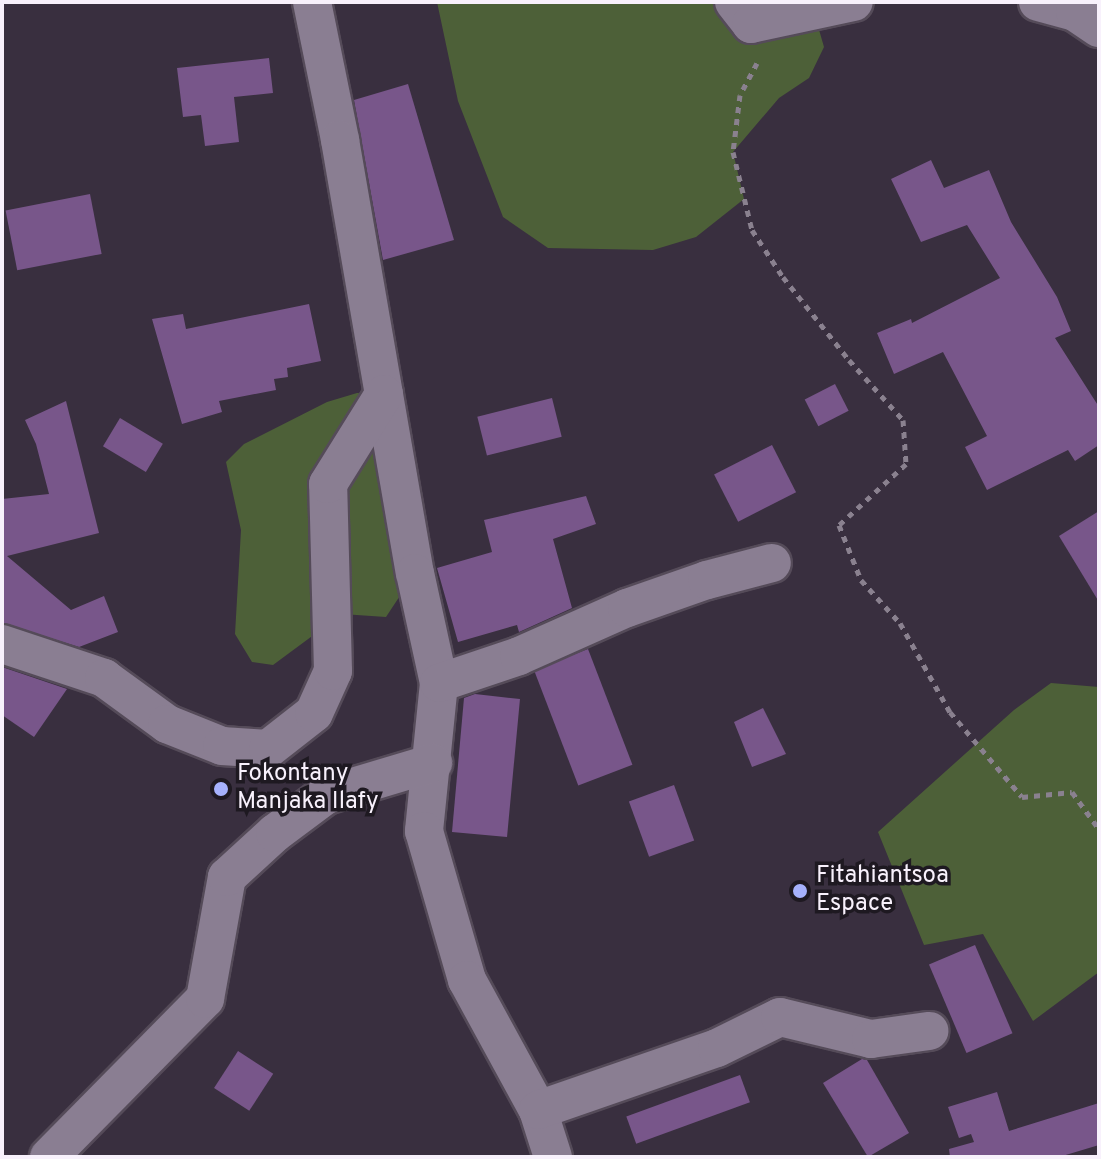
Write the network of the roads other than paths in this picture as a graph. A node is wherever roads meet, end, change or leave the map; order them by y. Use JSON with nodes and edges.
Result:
{"nodes":[{"id":1,"x":312,"y":2,"type":"edge"},
{"id":2,"x":734,"y":2,"type":"edge"},
{"id":3,"x":854,"y":2,"type":"edge"},
{"id":4,"x":1038,"y":2,"type":"edge"},
{"id":5,"x":1099,"y":28,"type":"edge"},
{"id":6,"x":384,"y":394,"type":"junction"},
{"id":7,"x":772,"y":563,"type":"dead end"},
{"id":8,"x":2,"y":644,"type":"edge"},
{"id":9,"x":439,"y":683,"type":"junction"},
{"id":10,"x":433,"y":763,"type":"junction"},
{"id":11,"x":929,"y":1031,"type":"dead end"},
{"id":12,"x":538,"y":1110,"type":"junction"},
{"id":13,"x":49,"y":1157,"type":"edge"},
{"id":14,"x":553,"y":1157,"type":"edge"}],
"edges":[{"from":1,"to":6,"type":"street"},
{"from":2,"to":3,"type":"street"},
{"from":4,"to":5,"type":"street"},
{"from":6,"to":8,"type":"street"},
{"from":6,"to":9,"type":"street"},
{"from":7,"to":9,"type":"street"},
{"from":9,"to":10,"type":"street"},
{"from":10,"to":12,"type":"street"},
{"from":10,"to":13,"type":"street"},
{"from":11,"to":12,"type":"street"},
{"from":12,"to":14,"type":"street"}]}
